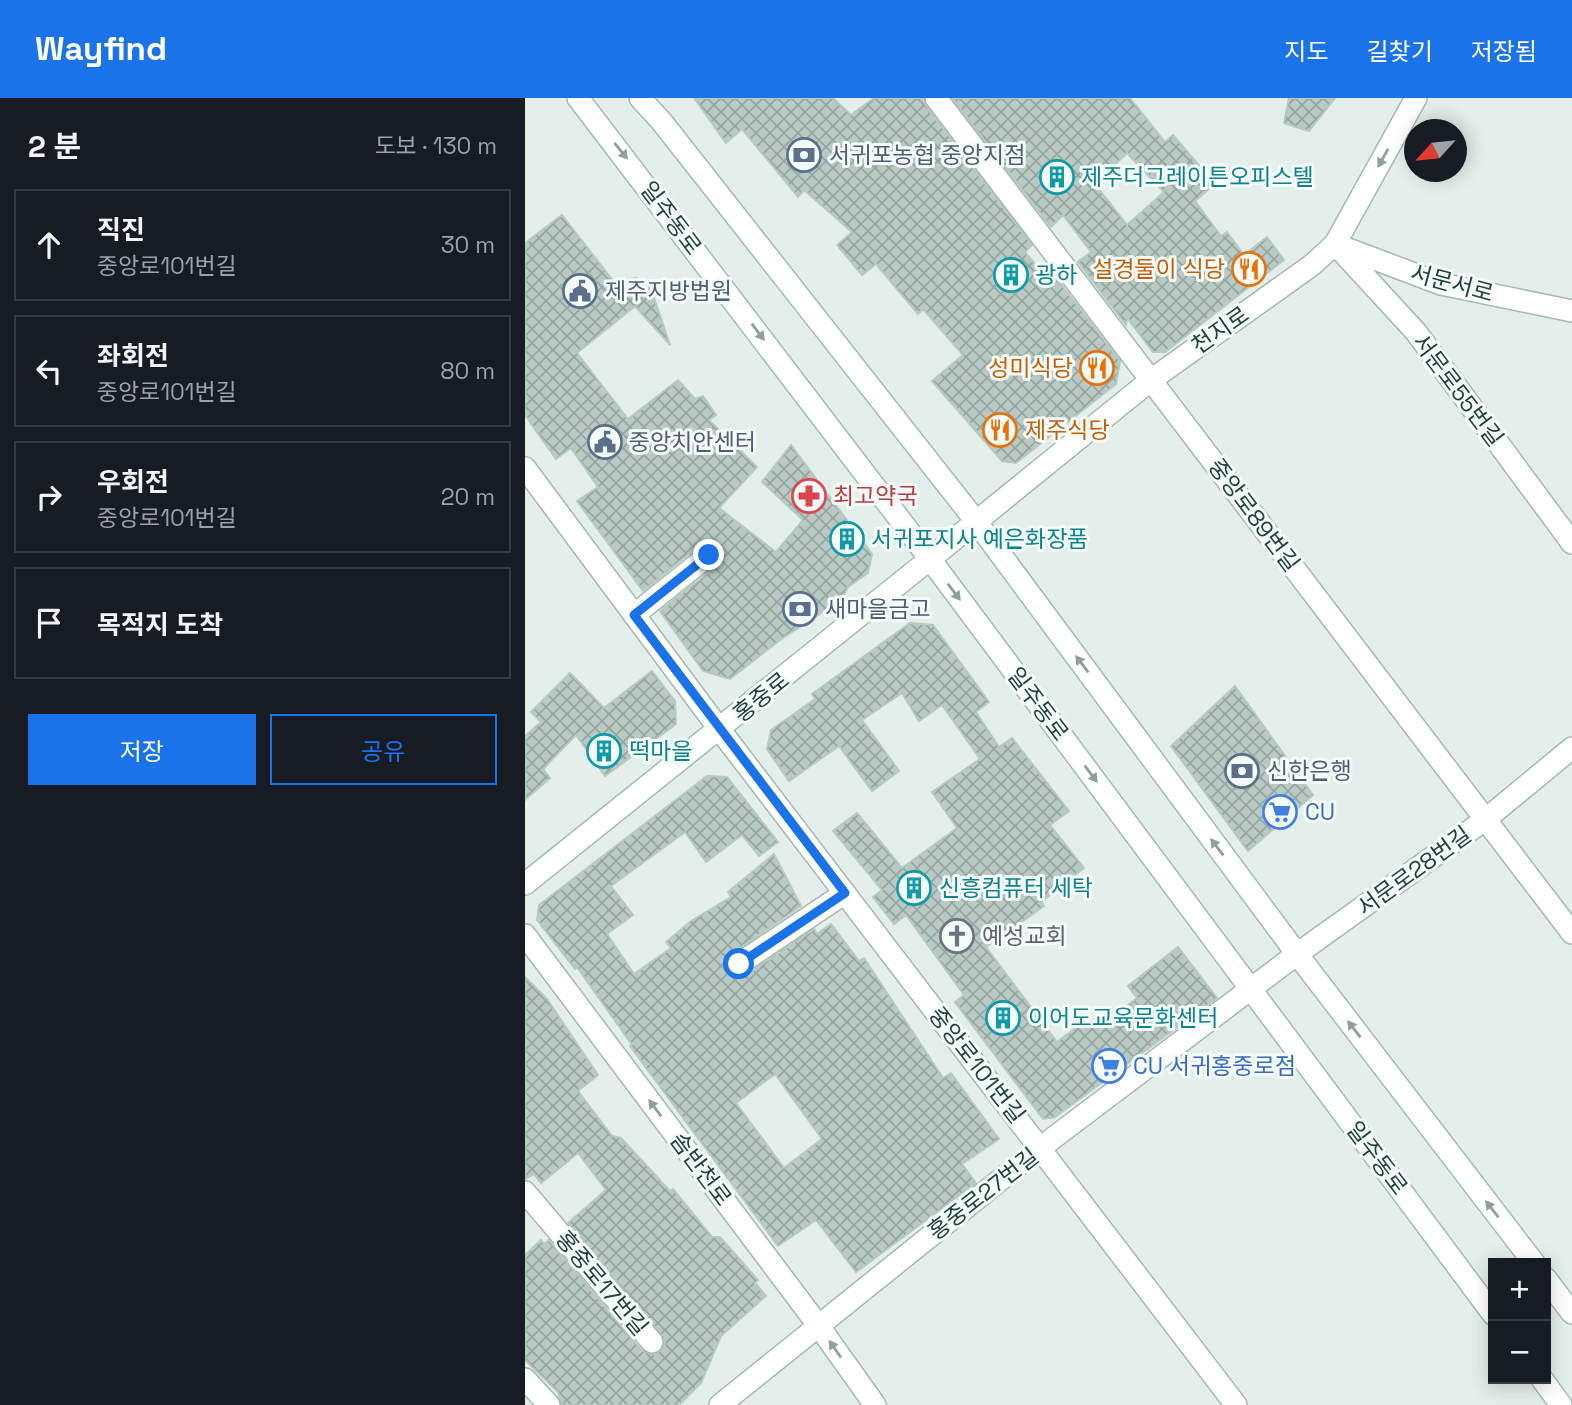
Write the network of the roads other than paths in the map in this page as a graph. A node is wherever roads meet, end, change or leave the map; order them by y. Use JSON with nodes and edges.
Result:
{"nodes":[{"id":1,"x":578,"y":98,"type":"edge"},
{"id":2,"x":640,"y":98,"type":"edge"},
{"id":3,"x":936,"y":98,"type":"edge"},
{"id":4,"x":1416,"y":98,"type":"edge"},
{"id":5,"x":1335,"y":244,"type":"junction"},
{"id":6,"x":1572,"y":311,"type":"edge"},
{"id":7,"x":1151,"y":380,"type":"junction"},
{"id":8,"x":525,"y":468,"type":"edge"},
{"id":9,"x":975,"y":520,"type":"junction"},
{"id":10,"x":1572,"y":543,"type":"edge"},
{"id":11,"x":709,"y":555,"type":"dead end"},
{"id":12,"x":930,"y":559,"type":"junction"},
{"id":13,"x":634,"y":615,"type":"junction"},
{"id":14,"x":720,"y":730,"type":"junction"},
{"id":15,"x":1572,"y":748,"type":"edge"},
{"id":16,"x":1486,"y":819,"type":"junction"},
{"id":17,"x":525,"y":884,"type":"edge"},
{"id":18,"x":845,"y":893,"type":"junction"},
{"id":19,"x":1572,"y":933,"type":"edge"},
{"id":20,"x":525,"y":935,"type":"edge"},
{"id":21,"x":1297,"y":954,"type":"junction"},
{"id":22,"x":739,"y":964,"type":"dead end"},
{"id":23,"x":1251,"y":989,"type":"junction"},
{"id":24,"x":1040,"y":1148,"type":"junction"},
{"id":25,"x":525,"y":1192,"type":"edge"},
{"id":26,"x":1530,"y":1258,"type":"edge"},
{"id":27,"x":1551,"y":1286,"type":"edge"},
{"id":28,"x":1488,"y":1307,"type":"edge"},
{"id":29,"x":1572,"y":1313,"type":"edge"},
{"id":30,"x":818,"y":1325,"type":"junction"},
{"id":31,"x":652,"y":1342,"type":"dead end"},
{"id":32,"x":525,"y":1379,"type":"edge"},
{"id":33,"x":1546,"y":1384,"type":"edge"},
{"id":34,"x":549,"y":1405,"type":"edge"},
{"id":35,"x":720,"y":1405,"type":"edge"},
{"id":36,"x":875,"y":1405,"type":"edge"},
{"id":37,"x":1236,"y":1405,"type":"edge"},
{"id":38,"x":1561,"y":1405,"type":"edge"}],
"edges":[{"from":1,"to":12,"type":"street","name":"일주동로","one_way":true},
{"from":2,"to":9,"type":"street"},
{"from":3,"to":7,"type":"street","name":"중앙로89번길"},
{"from":4,"to":5,"type":"street","name":"천지로","one_way":true},
{"from":5,"to":6,"type":"street","name":"서문서로"},
{"from":5,"to":7,"type":"street","name":"천지로"},
{"from":5,"to":10,"type":"street","name":"서문로55번길"},
{"from":7,"to":9,"type":"street","name":"천지로"},
{"from":7,"to":16,"type":"street","name":"중앙로89번길"},
{"from":8,"to":13,"type":"street","name":"중앙로101번길"},
{"from":9,"to":12,"type":"street","name":"홍중로"},
{"from":21,"to":9,"type":"street","one_way":true},
{"from":11,"to":13,"type":"street"},
{"from":12,"to":14,"type":"street","name":"홍중로"},
{"from":12,"to":23,"type":"street","name":"일주동로","one_way":true},
{"from":13,"to":14,"type":"street","name":"중앙로101번길"},
{"from":14,"to":17,"type":"street","name":"홍중로"},
{"from":14,"to":18,"type":"street","name":"중앙로101번길"},
{"from":15,"to":16,"type":"street","name":"서문로28번길"},
{"from":16,"to":19,"type":"street","name":"중앙로89번길"},
{"from":16,"to":21,"type":"street","name":"서문로28번길"},
{"from":18,"to":22,"type":"street"},
{"from":18,"to":24,"type":"street","name":"중앙로101번길"},
{"from":30,"to":20,"type":"street","name":"솜반천로","one_way":true},
{"from":21,"to":23,"type":"street","name":"서문로28번길"},
{"from":26,"to":21,"type":"street","one_way":true},
{"from":23,"to":24,"type":"street","name":"홍중로27번길"},
{"from":23,"to":28,"type":"street","name":"일주동로"},
{"from":24,"to":30,"type":"street","name":"홍중로27번길"},
{"from":24,"to":37,"type":"street","name":"중앙로101번길"},
{"from":25,"to":31,"type":"street","name":"홍중로17번길"},
{"from":27,"to":29,"type":"street"},
{"from":30,"to":35,"type":"street","name":"홍중로27번길"},
{"from":36,"to":30,"type":"street","name":"솜반천로","one_way":true},
{"from":32,"to":34,"type":"street"},
{"from":33,"to":38,"type":"street"}]}
